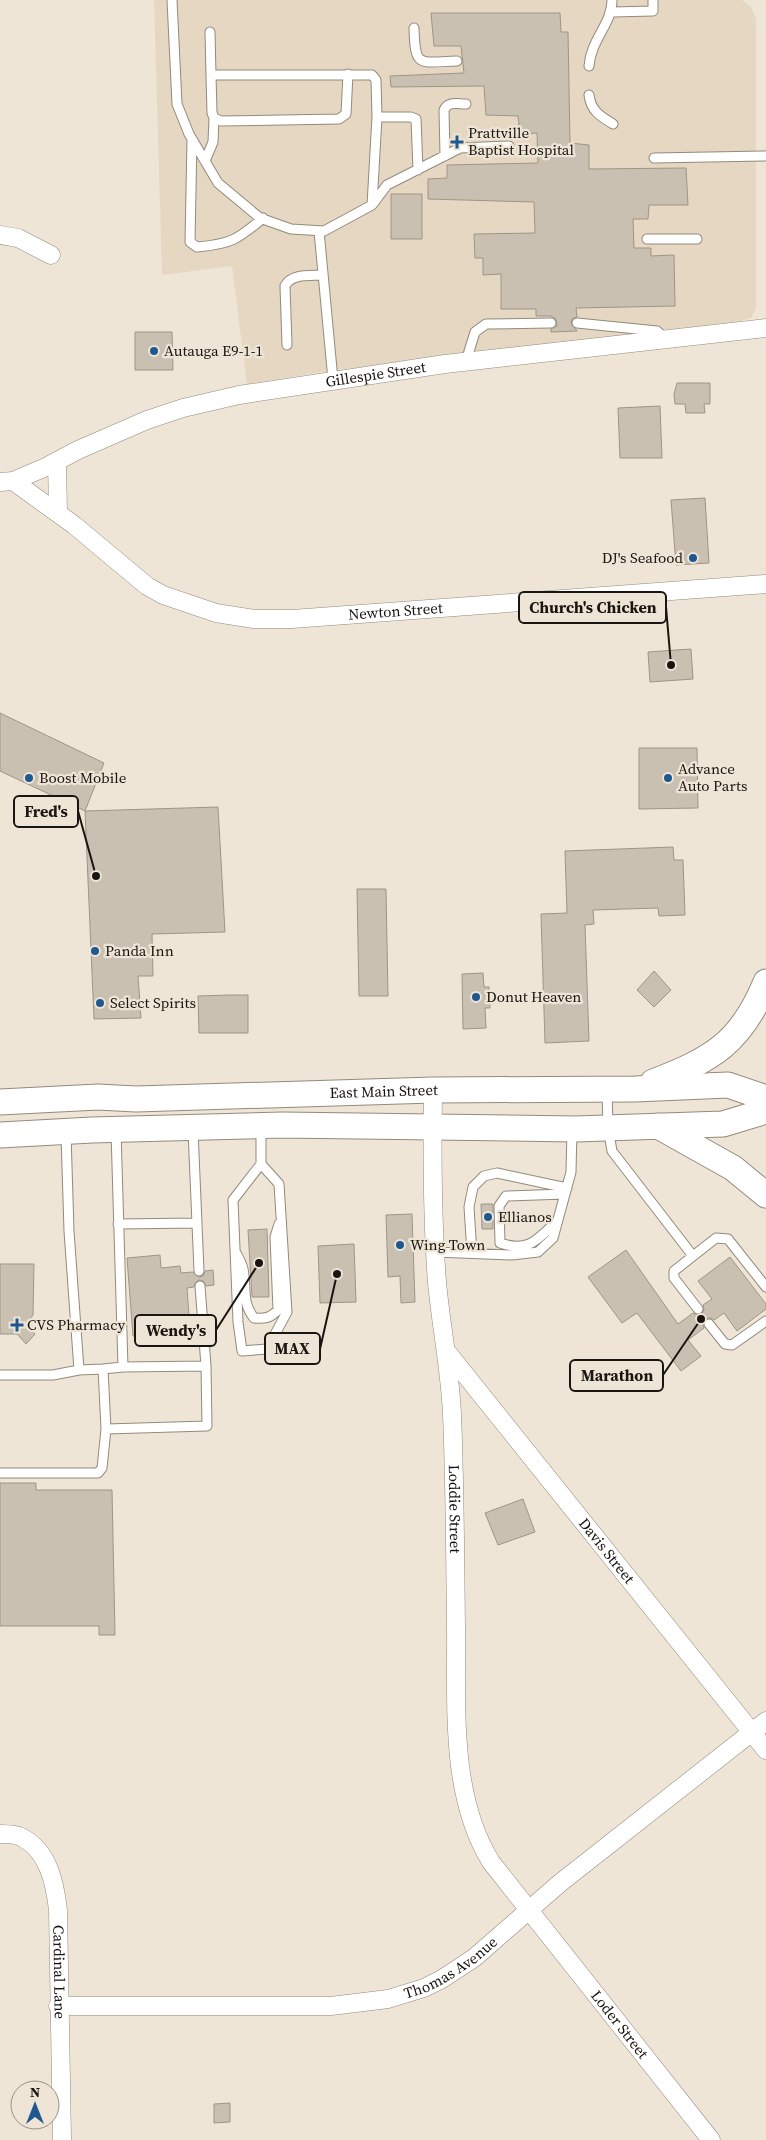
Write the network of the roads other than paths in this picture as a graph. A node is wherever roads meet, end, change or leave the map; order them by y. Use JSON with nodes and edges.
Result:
{"nodes":[{"id":1,"x":172,"y":0,"type":"edge"},
{"id":2,"x":612,"y":0,"type":"edge"},
{"id":3,"x":653,"y":0,"type":"edge"},
{"id":4,"x":612,"y":12,"type":"junction"},
{"id":5,"x":414,"y":28,"type":"dead end"},
{"id":6,"x":210,"y":32,"type":"dead end"},
{"id":7,"x":457,"y":61,"type":"dead end"},
{"id":8,"x":589,"y":66,"type":"dead end"},
{"id":9,"x":348,"y":74,"type":"junction"},
{"id":10,"x":211,"y":76,"type":"junction"},
{"id":11,"x":589,"y":95,"type":"dead end"},
{"id":12,"x":466,"y":104,"type":"dead end"},
{"id":13,"x":377,"y":117,"type":"junction"},
{"id":14,"x":214,"y":118,"type":"junction"},
{"id":15,"x":613,"y":124,"type":"dead end"},
{"id":16,"x":192,"y":139,"type":"junction"},
{"id":17,"x":509,"y":146,"type":"dead end"},
{"id":18,"x":445,"y":156,"type":"junction"},
{"id":19,"x":766,"y":156,"type":"edge"},
{"id":20,"x":654,"y":158,"type":"dead end"},
{"id":21,"x":205,"y":161,"type":"junction"},
{"id":22,"x":418,"y":170,"type":"junction"},
{"id":23,"x":372,"y":205,"type":"junction"},
{"id":24,"x":263,"y":218,"type":"junction"},
{"id":25,"x":319,"y":231,"type":"junction"},
{"id":26,"x":0,"y":235,"type":"edge"},
{"id":27,"x":647,"y":239,"type":"dead end"},
{"id":28,"x":697,"y":239,"type":"dead end"},
{"id":29,"x":51,"y":254,"type":"dead end"},
{"id":30,"x":323,"y":275,"type":"junction"},
{"id":31,"x":551,"y":323,"type":"dead end"},
{"id":32,"x":577,"y":323,"type":"dead end"},
{"id":33,"x":766,"y":328,"type":"edge"},
{"id":34,"x":666,"y":338,"type":"junction"},
{"id":35,"x":287,"y":345,"type":"dead end"},
{"id":36,"x":466,"y":362,"type":"junction"},
{"id":37,"x":333,"y":380,"type":"junction"},
{"id":38,"x":57,"y":461,"type":"junction"},
{"id":39,"x":7,"y":482,"type":"edge"},
{"id":40,"x":58,"y":512,"type":"junction"},
{"id":41,"x":766,"y":584,"type":"edge"},
{"id":42,"x":766,"y":982,"type":"edge"},
{"id":43,"x":607,"y":1089,"type":"junction"},
{"id":44,"x":635,"y":1089,"type":"junction"},
{"id":45,"x":433,"y":1090,"type":"junction"},
{"id":46,"x":766,"y":1098,"type":"edge"},
{"id":47,"x":0,"y":1102,"type":"edge"},
{"id":48,"x":766,"y":1111,"type":"edge"},
{"id":49,"x":261,"y":1126,"type":"junction"},
{"id":50,"x":658,"y":1126,"type":"junction"},
{"id":51,"x":193,"y":1127,"type":"junction"},
{"id":52,"x":432,"y":1128,"type":"junction"},
{"id":53,"x":608,"y":1128,"type":"junction"},
{"id":54,"x":116,"y":1129,"type":"junction"},
{"id":55,"x":572,"y":1129,"type":"junction"},
{"id":56,"x":66,"y":1131,"type":"junction"},
{"id":57,"x":0,"y":1135,"type":"edge"},
{"id":58,"x":261,"y":1164,"type":"junction"},
{"id":59,"x":566,"y":1191,"type":"junction"},
{"id":60,"x":766,"y":1195,"type":"edge"},
{"id":61,"x":281,"y":1217,"type":"junction"},
{"id":62,"x":558,"y":1220,"type":"junction"},
{"id":63,"x":197,"y":1223,"type":"junction"},
{"id":64,"x":118,"y":1224,"type":"junction"},
{"id":65,"x":233,"y":1246,"type":"junction"},
{"id":66,"x":435,"y":1252,"type":"junction"},
{"id":67,"x":472,"y":1253,"type":"junction"},
{"id":68,"x":694,"y":1256,"type":"junction"},
{"id":69,"x":199,"y":1271,"type":"dead end"},
{"id":70,"x":200,"y":1286,"type":"dead end"},
{"id":71,"x":766,"y":1287,"type":"edge"},
{"id":72,"x":698,"y":1309,"type":"dead end"},
{"id":73,"x":766,"y":1321,"type":"edge"},
{"id":74,"x":709,"y":1324,"type":"dead end"},
{"id":75,"x":447,"y":1352,"type":"junction"},
{"id":76,"x":206,"y":1366,"type":"junction"},
{"id":77,"x":123,"y":1367,"type":"junction"},
{"id":78,"x":103,"y":1369,"type":"junction"},
{"id":79,"x":79,"y":1370,"type":"junction"},
{"id":80,"x":0,"y":1375,"type":"edge"},
{"id":81,"x":106,"y":1429,"type":"junction"},
{"id":82,"x":0,"y":1474,"type":"edge"},
{"id":83,"x":766,"y":1721,"type":"edge"},
{"id":84,"x":752,"y":1732,"type":"junction"},
{"id":85,"x":766,"y":1750,"type":"edge"},
{"id":86,"x":0,"y":1834,"type":"edge"},
{"id":87,"x":528,"y":1909,"type":"junction"},
{"id":88,"x":58,"y":2006,"type":"junction"},
{"id":89,"x":62,"y":2140,"type":"edge"},
{"id":90,"x":711,"y":2140,"type":"edge"}],
"edges":[{"from":1,"to":16,"type":"lane"},
{"from":2,"to":4,"type":"lane"},
{"from":3,"to":4,"type":"lane"},
{"from":4,"to":8,"type":"lane"},
{"from":5,"to":7,"type":"lane"},
{"from":6,"to":10,"type":"lane"},
{"from":9,"to":10,"type":"lane"},
{"from":9,"to":13,"type":"lane"},
{"from":9,"to":14,"type":"lane"},
{"from":10,"to":14,"type":"lane"},
{"from":11,"to":15,"type":"lane"},
{"from":12,"to":18,"type":"lane"},
{"from":13,"to":22,"type":"lane"},
{"from":13,"to":23,"type":"lane"},
{"from":14,"to":21,"type":"lane"},
{"from":16,"to":21,"type":"lane"},
{"from":16,"to":24,"type":"lane"},
{"from":17,"to":18,"type":"lane"},
{"from":18,"to":22,"type":"lane"},
{"from":19,"to":20,"type":"lane"},
{"from":21,"to":24,"type":"lane"},
{"from":22,"to":23,"type":"lane"},
{"from":23,"to":25,"type":"lane"},
{"from":24,"to":25,"type":"lane"},
{"from":25,"to":30,"type":"lane"},
{"from":26,"to":29,"type":"street"},
{"from":27,"to":28,"type":"lane"},
{"from":30,"to":35,"type":"lane"},
{"from":30,"to":37,"type":"lane"},
{"from":31,"to":36,"type":"lane"},
{"from":32,"to":34,"type":"lane"},
{"from":33,"to":34,"type":"street","name":"Gillespie Street"},
{"from":34,"to":36,"type":"street","name":"Gillespie Street"},
{"from":36,"to":37,"type":"street","name":"Gillespie Street"},
{"from":37,"to":38,"type":"street","name":"Gillespie Street"},
{"from":38,"to":39,"type":"street","name":"Gillespie Street"},
{"from":38,"to":40,"type":"street"},
{"from":39,"to":40,"type":"street","name":"Newton Street"},
{"from":40,"to":41,"type":"street","name":"Newton Street"},
{"from":42,"to":44,"type":"main road"},
{"from":43,"to":44,"type":"main road","name":"East Main Street"},
{"from":43,"to":45,"type":"main road","name":"East Main Street"},
{"from":43,"to":53,"type":"lane"},
{"from":44,"to":46,"type":"main road","name":"East Main Street"},
{"from":45,"to":47,"type":"main road","name":"East Main Street"},
{"from":45,"to":52,"type":"street","name":"Loddie Street"},
{"from":48,"to":50,"type":"main road"},
{"from":49,"to":51,"type":"main road"},
{"from":49,"to":52,"type":"main road"},
{"from":49,"to":58,"type":"lane"},
{"from":50,"to":53,"type":"main road"},
{"from":50,"to":60,"type":"main road"},
{"from":51,"to":54,"type":"main road"},
{"from":51,"to":63,"type":"lane"},
{"from":52,"to":55,"type":"main road"},
{"from":52,"to":66,"type":"street","name":"Loddie Street"},
{"from":53,"to":55,"type":"main road"},
{"from":53,"to":68,"type":"lane"},
{"from":54,"to":56,"type":"main road"},
{"from":54,"to":64,"type":"lane"},
{"from":55,"to":59,"type":"lane"},
{"from":56,"to":57,"type":"main road"},
{"from":56,"to":79,"type":"lane"},
{"from":58,"to":61,"type":"lane"},
{"from":58,"to":65,"type":"lane"},
{"from":59,"to":62,"type":"lane"},
{"from":59,"to":62,"type":"lane"},
{"from":59,"to":67,"type":"lane"},
{"from":61,"to":65,"type":"lane"},
{"from":61,"to":65,"type":"lane"},
{"from":62,"to":67,"type":"lane"},
{"from":63,"to":64,"type":"lane"},
{"from":63,"to":69,"type":"lane"},
{"from":64,"to":77,"type":"lane"},
{"from":66,"to":67,"type":"lane"},
{"from":66,"to":75,"type":"street","name":"Loddie Street"},
{"from":68,"to":71,"type":"lane"},
{"from":68,"to":72,"type":"lane"},
{"from":70,"to":76,"type":"lane"},
{"from":73,"to":74,"type":"lane"},
{"from":75,"to":84,"type":"street","name":"Davis Street"},
{"from":75,"to":87,"type":"street","name":"Loddie Street"},
{"from":76,"to":77,"type":"lane"},
{"from":76,"to":81,"type":"lane"},
{"from":77,"to":78,"type":"lane"},
{"from":78,"to":79,"type":"lane"},
{"from":78,"to":81,"type":"lane"},
{"from":79,"to":80,"type":"lane"},
{"from":81,"to":82,"type":"lane"},
{"from":83,"to":84,"type":"street","name":"Thomas Avenue"},
{"from":84,"to":85,"type":"street","name":"Davis Street"},
{"from":84,"to":87,"type":"street","name":"Thomas Avenue"},
{"from":86,"to":88,"type":"street","name":"Cardinal Lane"},
{"from":87,"to":88,"type":"street","name":"Thomas Avenue"},
{"from":87,"to":90,"type":"street","name":"Loder Street"},
{"from":88,"to":89,"type":"street","name":"Cardinal Lane"}]}
